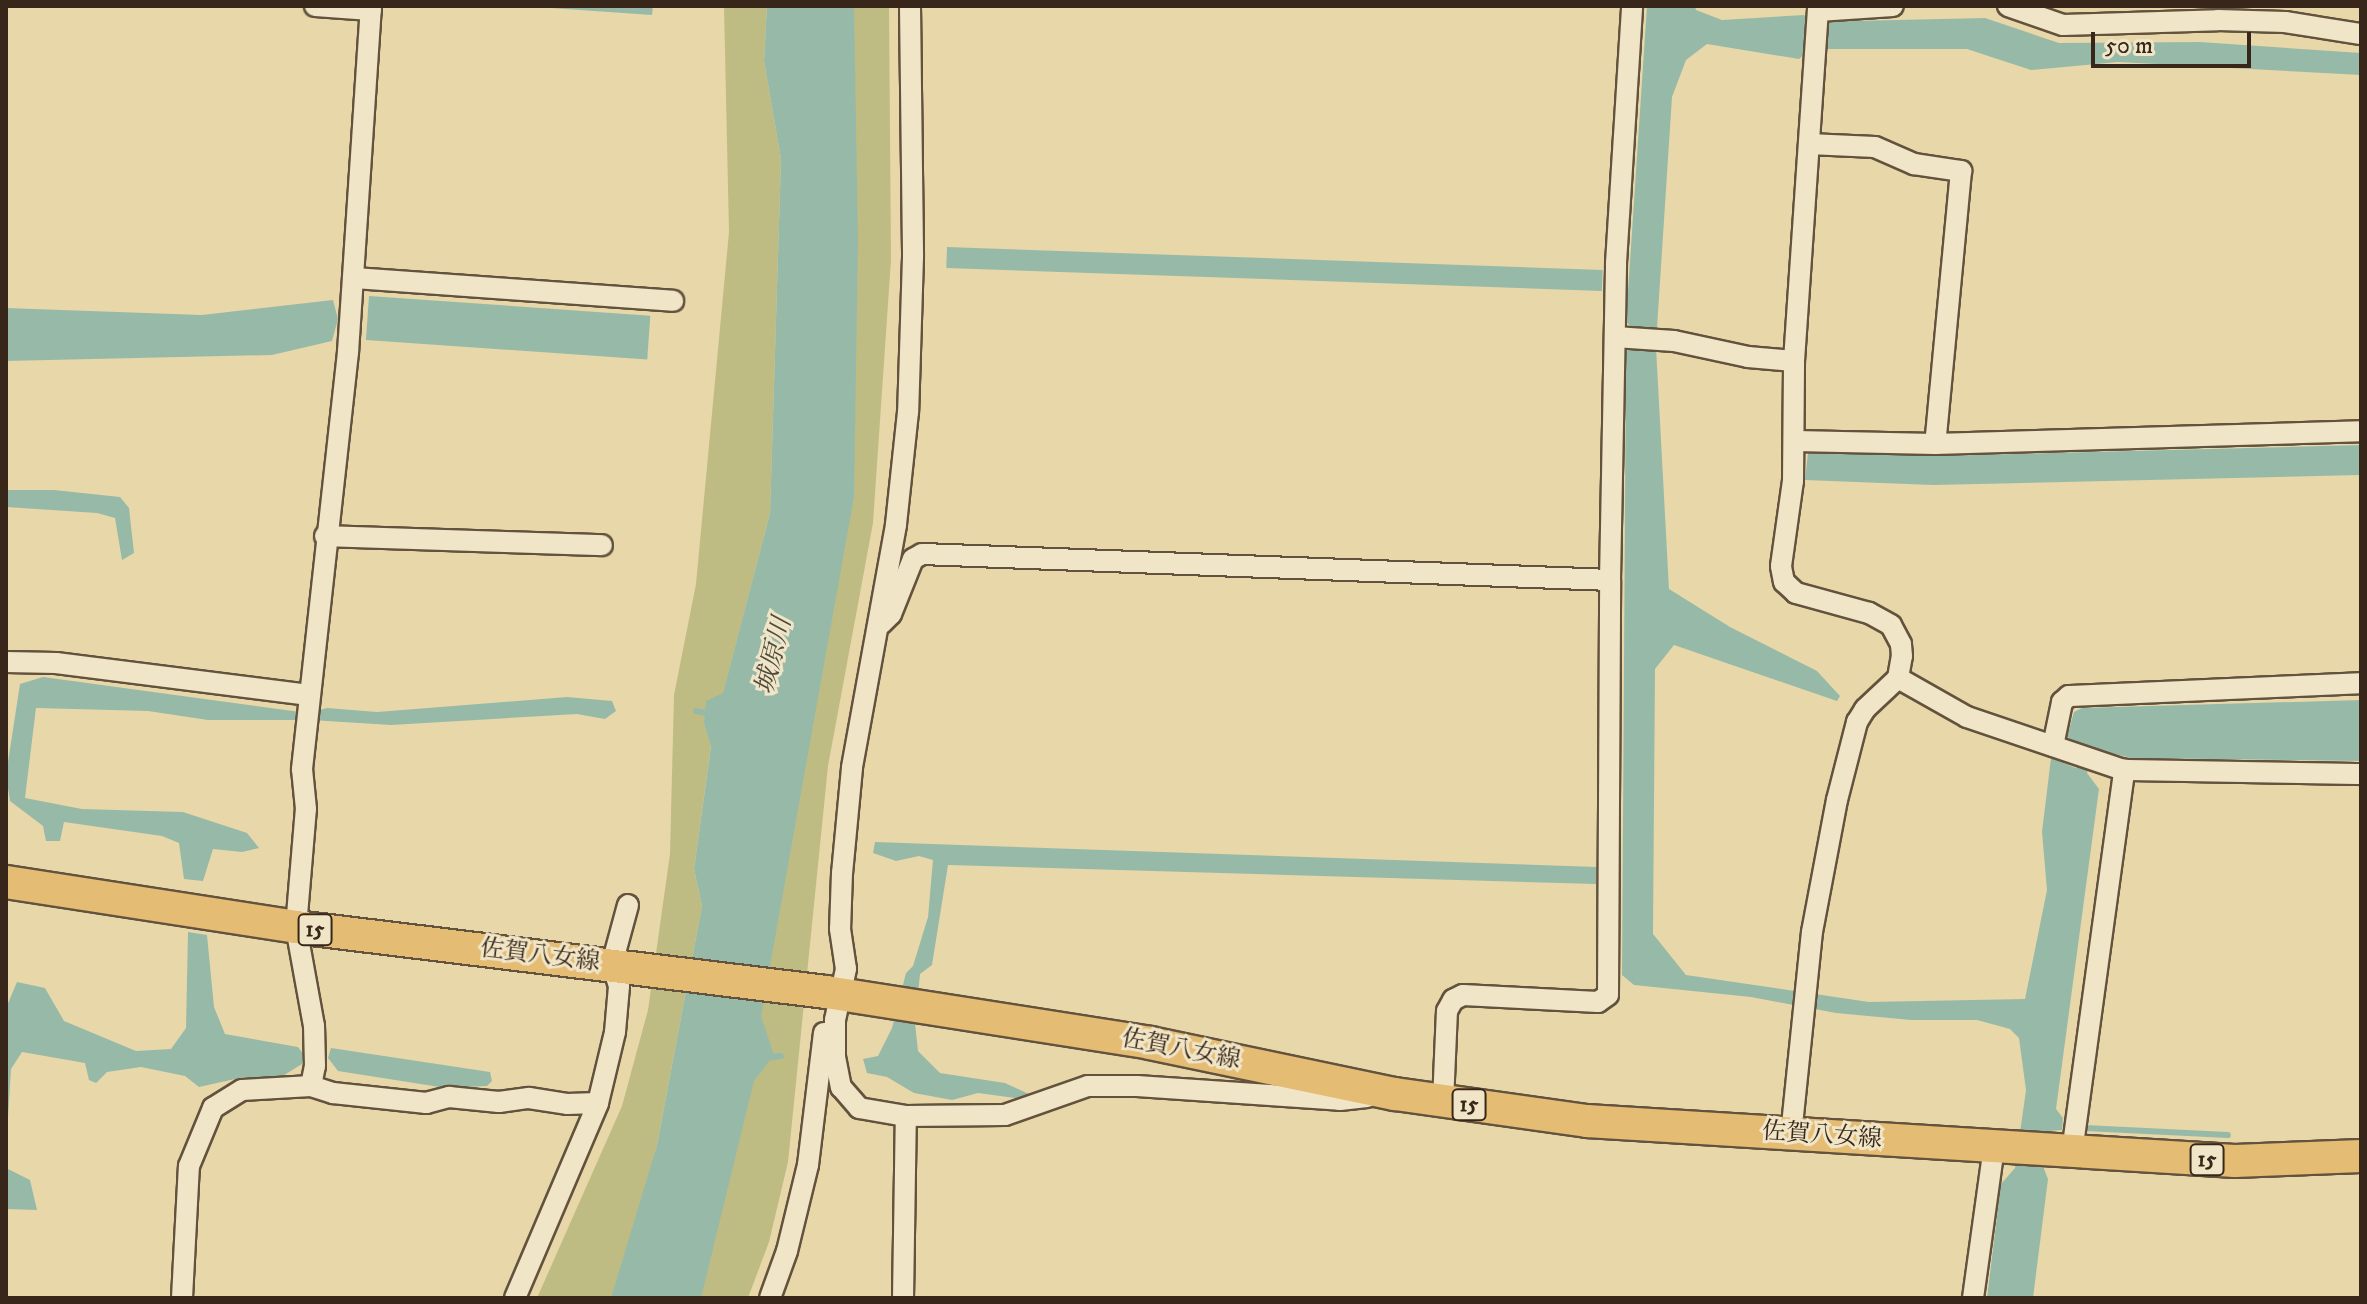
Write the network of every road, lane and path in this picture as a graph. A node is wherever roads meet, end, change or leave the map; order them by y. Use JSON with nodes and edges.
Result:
{"nodes":[{"id":1,"x":315,"y":6,"type":"edge"},
{"id":2,"x":910,"y":6,"type":"edge"},
{"id":3,"x":1632,"y":6,"type":"edge"},
{"id":4,"x":1893,"y":6,"type":"edge"},
{"id":5,"x":2008,"y":6,"type":"edge"},
{"id":6,"x":371,"y":8,"type":"edge"},
{"id":7,"x":1818,"y":11,"type":"edge"},
{"id":8,"x":2361,"y":34,"type":"edge"},
{"id":9,"x":1809,"y":144,"type":"junction"},
{"id":10,"x":354,"y":278,"type":"junction"},
{"id":11,"x":673,"y":301,"type":"dead end"},
{"id":12,"x":1630,"y":338,"type":"junction"},
{"id":13,"x":1794,"y":361,"type":"junction"},
{"id":14,"x":2361,"y":431,"type":"edge"},
{"id":15,"x":1795,"y":441,"type":"junction"},
{"id":16,"x":1935,"y":444,"type":"junction"},
{"id":17,"x":325,"y":536,"type":"junction"},
{"id":18,"x":602,"y":545,"type":"dead end"},
{"id":19,"x":1610,"y":580,"type":"junction"},
{"id":20,"x":877,"y":629,"type":"junction"},
{"id":21,"x":6,"y":662,"type":"edge"},
{"id":22,"x":1898,"y":678,"type":"junction"},
{"id":23,"x":2361,"y":683,"type":"edge"},
{"id":24,"x":308,"y":709,"type":"junction"},
{"id":25,"x":2053,"y":746,"type":"junction"},
{"id":26,"x":2124,"y":770,"type":"junction"},
{"id":27,"x":2361,"y":774,"type":"edge"},
{"id":28,"x":6,"y":882,"type":"edge"},
{"id":29,"x":628,"y":905,"type":"dead end"},
{"id":30,"x":296,"y":927,"type":"junction"},
{"id":31,"x":618,"y":965,"type":"junction"},
{"id":32,"x":834,"y":993,"type":"junction"},
{"id":33,"x":311,"y":1086,"type":"junction"},
{"id":34,"x":1395,"y":1094,"type":"junction"},
{"id":35,"x":1443,"y":1102,"type":"junction"},
{"id":36,"x":598,"y":1103,"type":"junction"},
{"id":37,"x":906,"y":1116,"type":"junction"},
{"id":38,"x":1791,"y":1135,"type":"junction"},
{"id":39,"x":2003,"y":1148,"type":"junction"},
{"id":40,"x":2062,"y":1151,"type":"junction"},
{"id":41,"x":2361,"y":1156,"type":"edge"},
{"id":42,"x":182,"y":1298,"type":"edge"},
{"id":43,"x":515,"y":1298,"type":"edge"},
{"id":44,"x":770,"y":1298,"type":"edge"},
{"id":45,"x":903,"y":1298,"type":"edge"},
{"id":46,"x":1973,"y":1298,"type":"edge"}],
"edges":[{"from":1,"to":6,"type":"street"},
{"from":2,"to":20,"type":"street"},
{"from":3,"to":12,"type":"street"},
{"from":4,"to":7,"type":"street"},
{"from":5,"to":8,"type":"street"},
{"from":6,"to":10,"type":"street"},
{"from":7,"to":9,"type":"street"},
{"from":9,"to":13,"type":"street"},
{"from":9,"to":16,"type":"street"},
{"from":10,"to":11,"type":"street"},
{"from":10,"to":17,"type":"street"},
{"from":12,"to":13,"type":"street"},
{"from":12,"to":19,"type":"street"},
{"from":13,"to":15,"type":"street"},
{"from":14,"to":16,"type":"street"},
{"from":15,"to":16,"type":"street"},
{"from":15,"to":22,"type":"street"},
{"from":17,"to":18,"type":"street"},
{"from":17,"to":24,"type":"street"},
{"from":19,"to":20,"type":"street"},
{"from":19,"to":35,"type":"street"},
{"from":20,"to":32,"type":"street"},
{"from":21,"to":24,"type":"street"},
{"from":22,"to":25,"type":"street"},
{"from":22,"to":38,"type":"street"},
{"from":23,"to":25,"type":"street"},
{"from":24,"to":30,"type":"street"},
{"from":25,"to":26,"type":"street"},
{"from":26,"to":27,"type":"street"},
{"from":26,"to":40,"type":"street"},
{"from":28,"to":30,"type":"main road","name":"佐賀八女線","number":"15"},
{"from":29,"to":31,"type":"street"},
{"from":30,"to":31,"type":"main road","name":"佐賀八女線","number":"15"},
{"from":30,"to":33,"type":"street"},
{"from":31,"to":32,"type":"main road","name":"佐賀八女線","number":"15"},
{"from":31,"to":36,"type":"street"},
{"from":32,"to":34,"type":"main road","name":"佐賀八女線","number":"15"},
{"from":32,"to":37,"type":"street"},
{"from":32,"to":44,"type":"street"},
{"from":33,"to":36,"type":"street"},
{"from":33,"to":42,"type":"street"},
{"from":34,"to":35,"type":"main road","name":"佐賀八女線","number":"15"},
{"from":34,"to":37,"type":"street"},
{"from":35,"to":38,"type":"main road","name":"佐賀八女線","number":"15"},
{"from":36,"to":43,"type":"street"},
{"from":37,"to":45,"type":"street"},
{"from":38,"to":39,"type":"main road","name":"佐賀八女線","number":"15"},
{"from":39,"to":40,"type":"main road","name":"佐賀八女線","number":"15"},
{"from":39,"to":46,"type":"street"},
{"from":40,"to":41,"type":"main road","name":"佐賀八女線","number":"15"}]}
